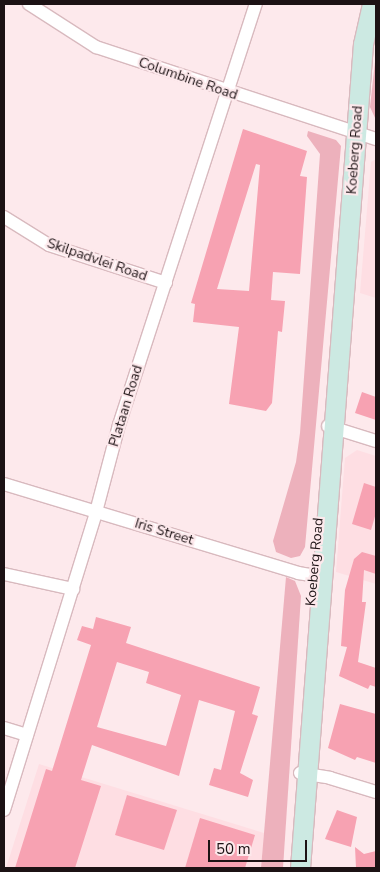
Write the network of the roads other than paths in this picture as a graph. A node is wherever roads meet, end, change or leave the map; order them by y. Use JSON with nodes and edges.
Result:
{"nodes":[{"id":1,"x":29,"y":4,"type":"edge"},
{"id":2,"x":256,"y":4,"type":"edge"},
{"id":3,"x":360,"y":4,"type":"edge"},
{"id":4,"x":372,"y":4,"type":"edge"},
{"id":5,"x":363,"y":44,"type":"junction"},
{"id":6,"x":227,"y":92,"type":"junction"},
{"id":7,"x":357,"y":130,"type":"junction"},
{"id":8,"x":376,"y":139,"type":"edge"},
{"id":9,"x":4,"y":217,"type":"edge"},
{"id":10,"x":166,"y":283,"type":"junction"},
{"id":11,"x":330,"y":427,"type":"junction"},
{"id":12,"x":376,"y":441,"type":"edge"},
{"id":13,"x":4,"y":484,"type":"edge"},
{"id":14,"x":96,"y":512,"type":"junction"},
{"id":15,"x":4,"y":574,"type":"edge"},
{"id":16,"x":320,"y":576,"type":"junction"},
{"id":17,"x":73,"y":589,"type":"junction"},
{"id":18,"x":4,"y":728,"type":"edge"},
{"id":19,"x":27,"y":736,"type":"junction"},
{"id":20,"x":304,"y":774,"type":"junction"},
{"id":21,"x":376,"y":792,"type":"edge"},
{"id":22,"x":4,"y":810,"type":"edge"},
{"id":23,"x":295,"y":868,"type":"edge"},
{"id":24,"x":300,"y":868,"type":"edge"}],
"edges":[{"from":1,"to":6,"type":"street","name":"Columbine Road"},
{"from":2,"to":6,"type":"street","name":"Plataan Road"},
{"from":3,"to":5,"type":"main road","name":"Koeberg Road"},
{"from":4,"to":5,"type":"main road","name":"Koeberg Road"},
{"from":5,"to":7,"type":"main road","name":"Koeberg Road"},
{"from":6,"to":7,"type":"street","name":"Columbine Road"},
{"from":6,"to":10,"type":"street","name":"Plataan Road"},
{"from":7,"to":8,"type":"street","name":"Columbine Road"},
{"from":7,"to":11,"type":"main road","name":"Koeberg Road"},
{"from":9,"to":10,"type":"street","name":"Skilpadvlei Road"},
{"from":10,"to":14,"type":"street","name":"Plataan Road"},
{"from":11,"to":12,"type":"street"},
{"from":11,"to":16,"type":"main road","name":"Koeberg Road"},
{"from":13,"to":14,"type":"street","name":"Iris Street"},
{"from":14,"to":16,"type":"street","name":"Iris Street"},
{"from":14,"to":17,"type":"street","name":"Plataan Road"},
{"from":15,"to":17,"type":"street"},
{"from":16,"to":20,"type":"main road","name":"Koeberg Road"},
{"from":17,"to":19,"type":"street","name":"Plataan Road"},
{"from":18,"to":19,"type":"street"},
{"from":19,"to":22,"type":"street","name":"Plataan Road"},
{"from":20,"to":21,"type":"street"},
{"from":20,"to":23,"type":"main road","name":"Koeberg Road"},
{"from":20,"to":24,"type":"main road","name":"Koeberg Road"}]}
